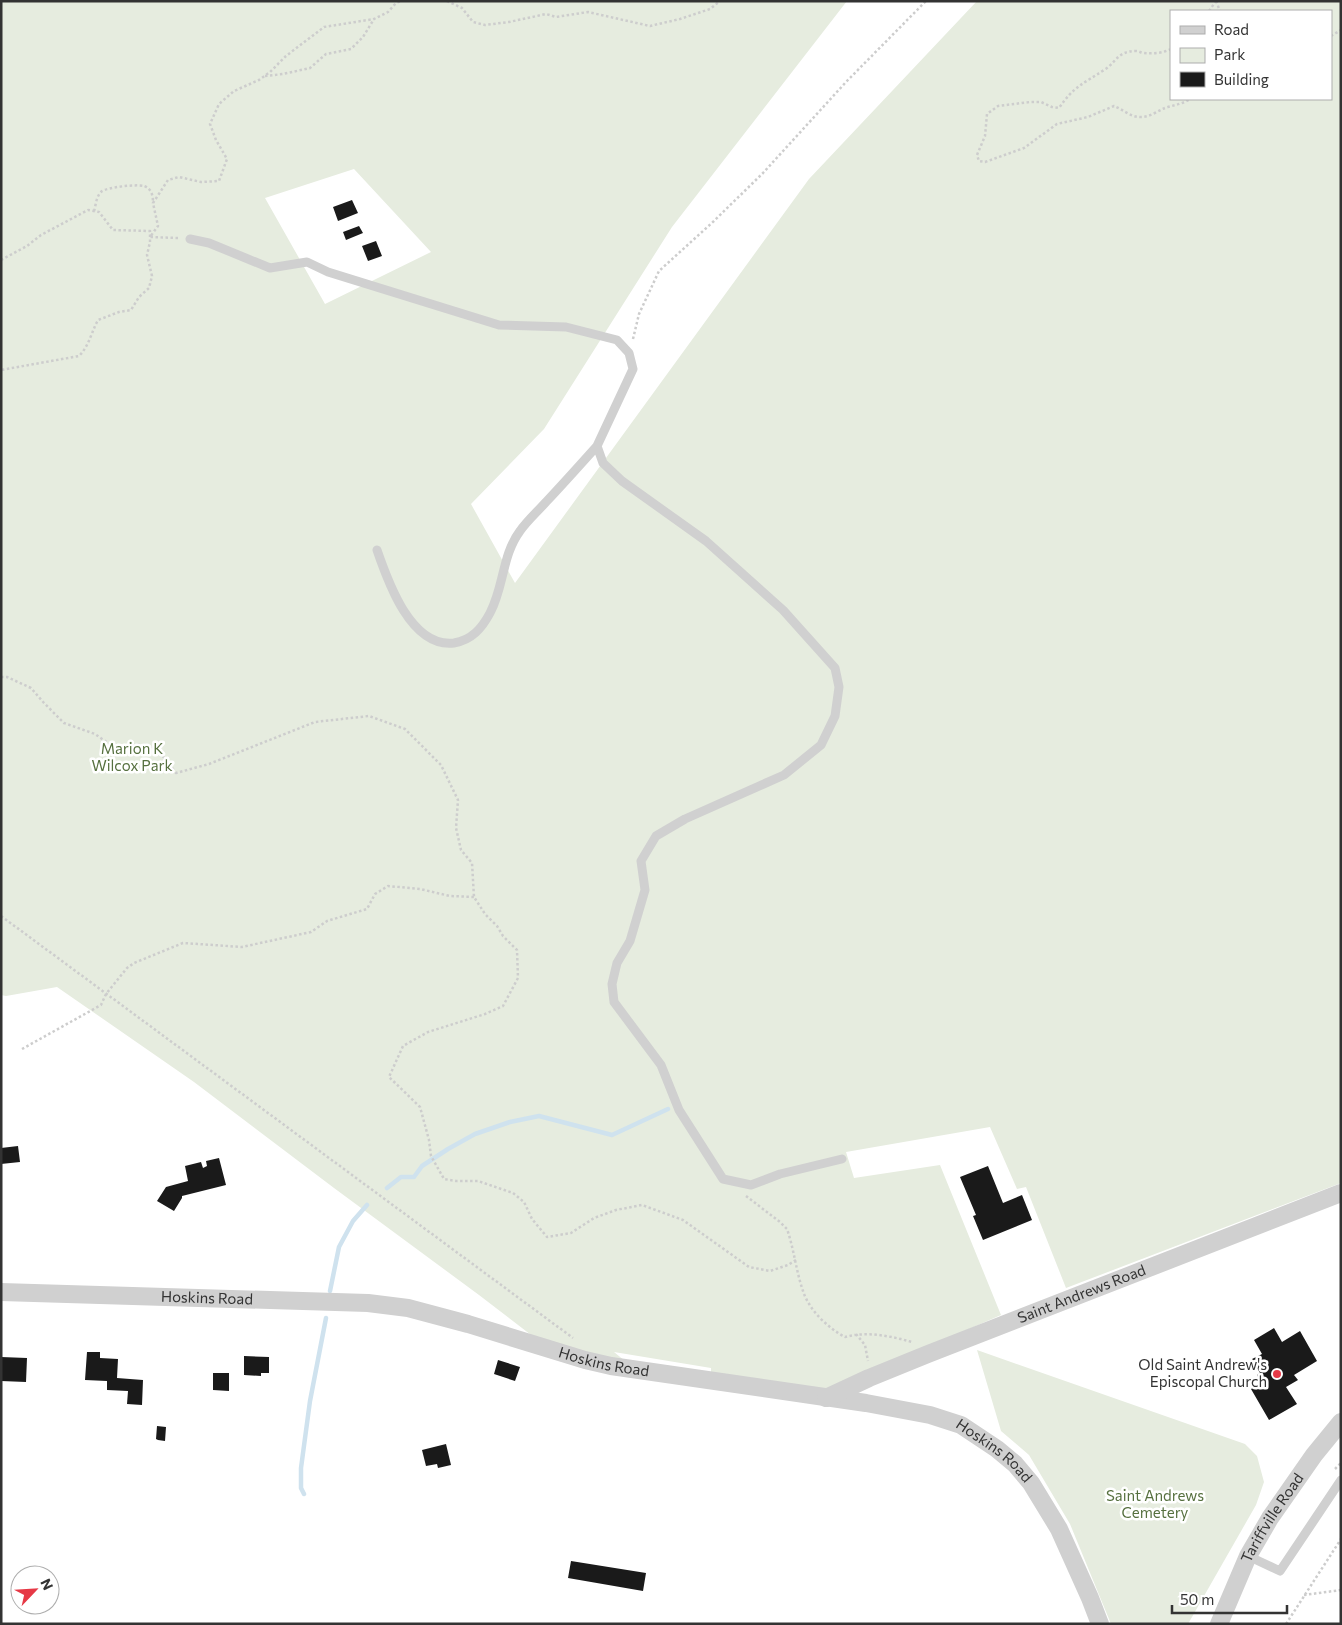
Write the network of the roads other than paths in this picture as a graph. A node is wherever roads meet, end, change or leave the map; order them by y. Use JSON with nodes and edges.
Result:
{"nodes":[{"id":1,"x":190,"y":239,"type":"road end"},
{"id":2,"x":597,"y":446,"type":"junction"},
{"id":3,"x":377,"y":550,"type":"dead end"},
{"id":4,"x":842,"y":1159,"type":"dead end"},
{"id":5,"x":1341,"y":1193,"type":"edge"},
{"id":6,"x":1,"y":1292,"type":"edge"},
{"id":7,"x":825,"y":1398,"type":"junction"},
{"id":8,"x":1341,"y":1422,"type":"edge"},
{"id":9,"x":1341,"y":1480,"type":"edge"},
{"id":10,"x":1248,"y":1556,"type":"junction"},
{"id":11,"x":1100,"y":1624,"type":"edge"},
{"id":12,"x":1219,"y":1624,"type":"edge"}],
"edges":[{"from":1,"to":2,"type":"lane"},
{"from":2,"to":3,"type":"lane"},
{"from":2,"to":4,"type":"lane"},
{"from":5,"to":7,"type":"street","name":"Saint Andrews Road"},
{"from":6,"to":7,"type":"street","name":"Hoskins Road"},
{"from":7,"to":11,"type":"street","name":"Hoskins Road"},
{"from":8,"to":10,"type":"street","name":"Tariffville Road"},
{"from":9,"to":10,"type":"lane"},
{"from":10,"to":12,"type":"street","name":"Tariffville Road"}]}
